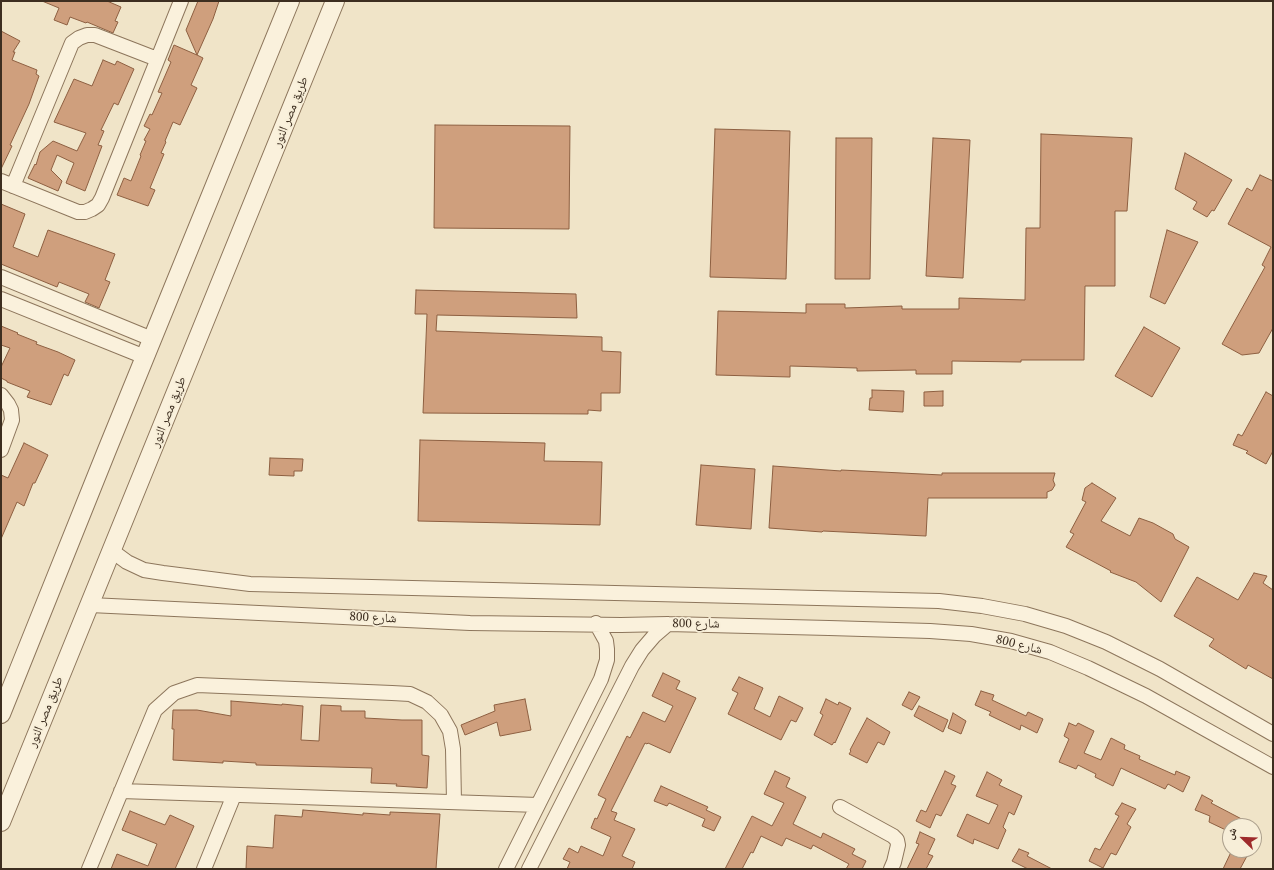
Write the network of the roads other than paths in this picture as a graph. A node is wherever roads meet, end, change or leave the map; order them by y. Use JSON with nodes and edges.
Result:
{"nodes":[{"id":1,"x":181,"y":1,"type":"edge"},
{"id":2,"x":290,"y":1,"type":"edge"},
{"id":3,"x":333,"y":3,"type":"edge"},
{"id":4,"x":158,"y":60,"type":"junction"},
{"id":5,"x":7,"y":183,"type":"edge"},
{"id":6,"x":1,"y":277,"type":"edge"},
{"id":7,"x":1,"y":299,"type":"edge"},
{"id":8,"x":152,"y":339,"type":"junction"},
{"id":9,"x":145,"y":357,"type":"junction"},
{"id":10,"x":1,"y":395,"type":"edge"},
{"id":11,"x":1,"y":450,"type":"edge"},
{"id":12,"x":112,"y":551,"type":"junction"},
{"id":13,"x":90,"y":605,"type":"junction"},
{"id":14,"x":596,"y":624,"type":"junction"},
{"id":15,"x":668,"y":624,"type":"junction"},
{"id":16,"x":1,"y":714,"type":"edge"},
{"id":17,"x":1273,"y":734,"type":"edge"},
{"id":18,"x":1273,"y":767,"type":"edge"},
{"id":19,"x":9,"y":784,"type":"edge"},
{"id":20,"x":122,"y":791,"type":"junction"},
{"id":21,"x":234,"y":795,"type":"junction"},
{"id":22,"x":454,"y":802,"type":"junction"},
{"id":23,"x":538,"y":805,"type":"junction"},
{"id":24,"x":840,"y":807,"type":"dead end"},
{"id":25,"x":1,"y":821,"type":"edge"},
{"id":26,"x":89,"y":869,"type":"edge"},
{"id":27,"x":204,"y":869,"type":"edge"},
{"id":28,"x":506,"y":869,"type":"edge"},
{"id":29,"x":529,"y":869,"type":"edge"},
{"id":30,"x":891,"y":869,"type":"edge"}],
"edges":[{"from":1,"to":4,"type":"street"},
{"from":2,"to":8,"type":"street"},
{"from":3,"to":12,"type":"street","name":"طريق مصر النور"},
{"from":4,"to":5,"type":"street"},
{"from":4,"to":5,"type":"street"},
{"from":6,"to":8,"type":"street"},
{"from":7,"to":9,"type":"street"},
{"from":8,"to":9,"type":"street"},
{"from":9,"to":16,"type":"street"},
{"from":10,"to":11,"type":"street"},
{"from":12,"to":13,"type":"street","name":"طريق مصر النور"},
{"from":12,"to":17,"type":"street"},
{"from":13,"to":14,"type":"street","name":"شارع 800"},
{"from":13,"to":19,"type":"street","name":"طريق مصر النور"},
{"from":14,"to":15,"type":"street","name":"شارع 800"},
{"from":14,"to":23,"type":"street"},
{"from":15,"to":18,"type":"street","name":"شارع 800"},
{"from":15,"to":29,"type":"street"},
{"from":19,"to":25,"type":"street","name":"طريق مصر النور"},
{"from":20,"to":21,"type":"street"},
{"from":20,"to":22,"type":"street"},
{"from":20,"to":26,"type":"street"},
{"from":21,"to":22,"type":"street"},
{"from":21,"to":27,"type":"street"},
{"from":22,"to":23,"type":"street"},
{"from":23,"to":28,"type":"street"},
{"from":24,"to":30,"type":"street"}]}
